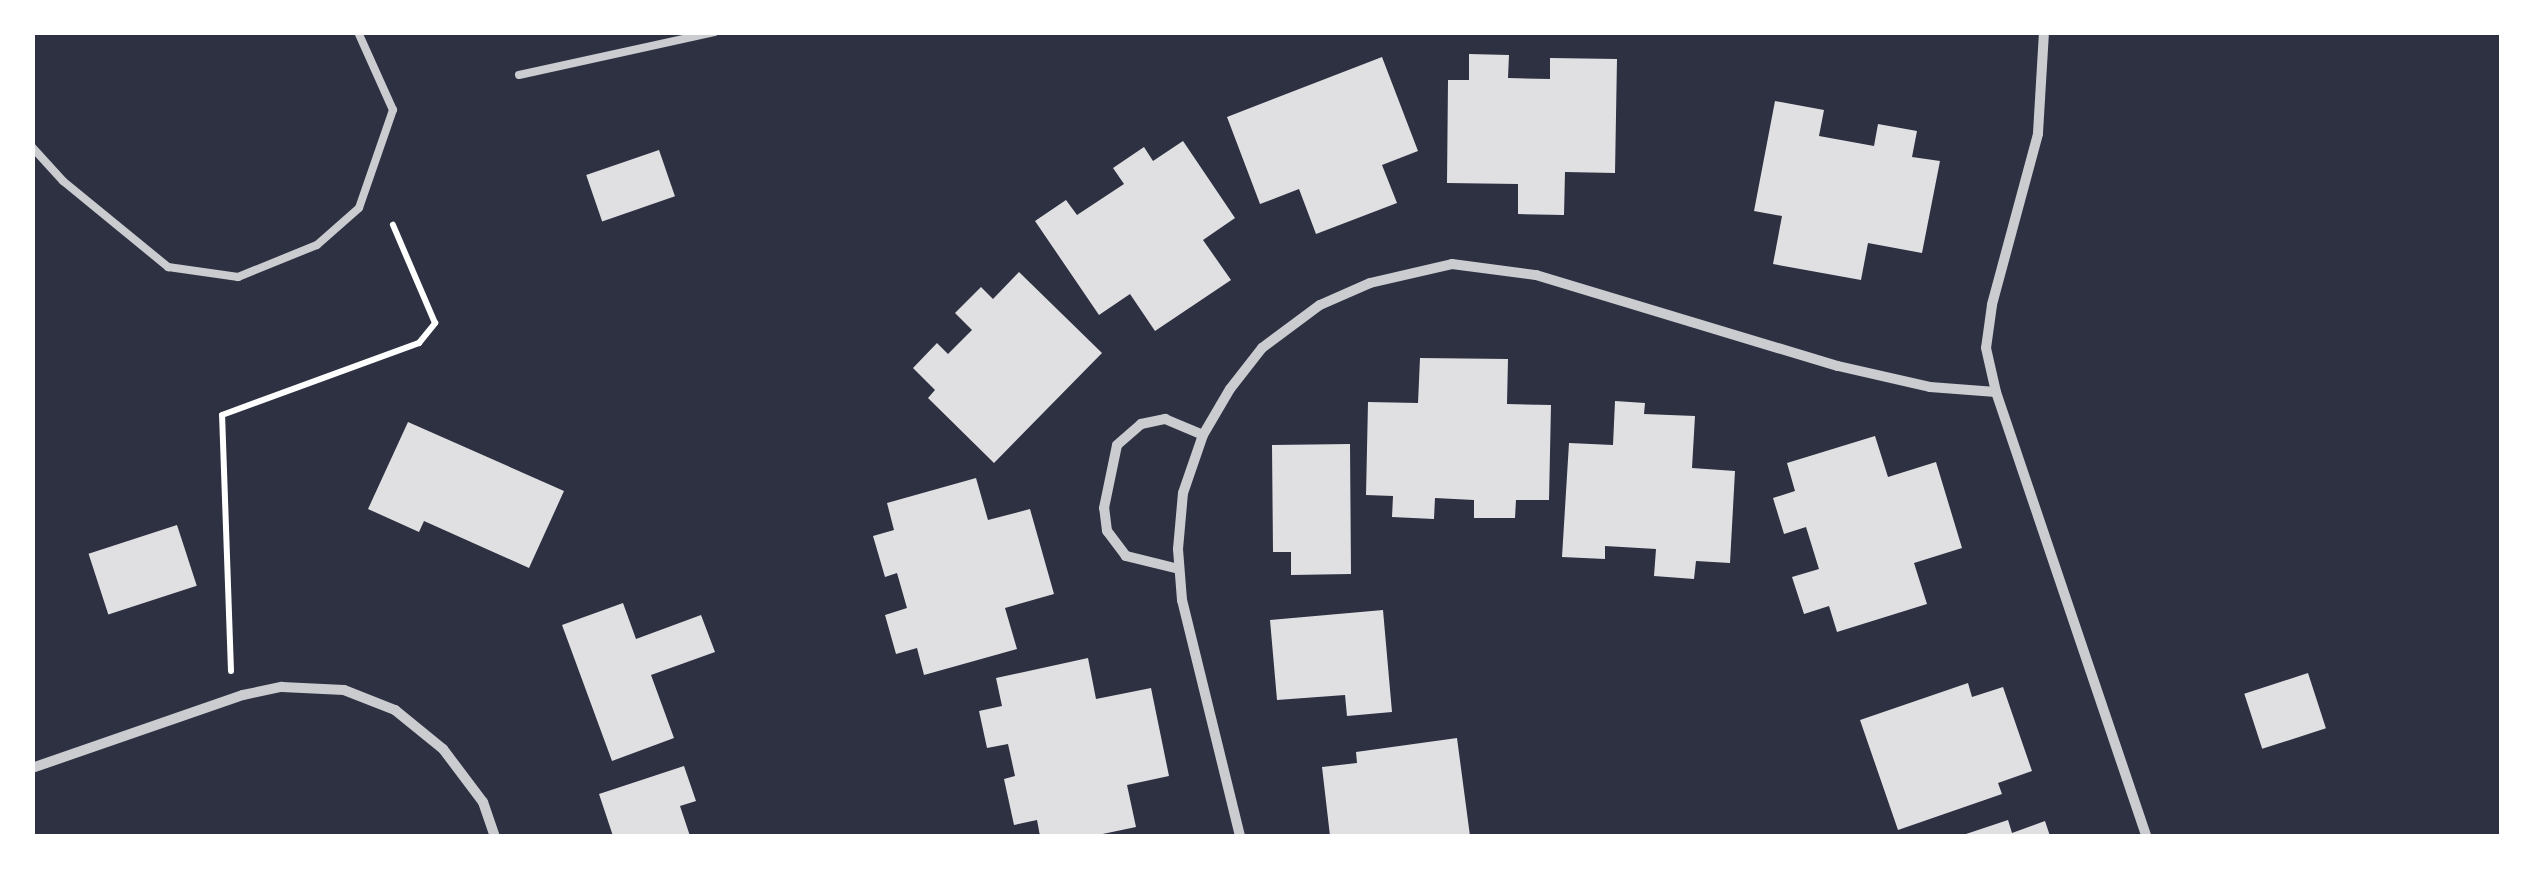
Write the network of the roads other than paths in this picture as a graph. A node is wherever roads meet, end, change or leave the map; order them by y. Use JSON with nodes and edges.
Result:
{"nodes":[{"id":1,"x":358,"y":32,"type":"edge"},
{"id":2,"x":714,"y":32,"type":"edge"},
{"id":3,"x":2044,"y":32,"type":"edge"},
{"id":4,"x":520,"y":75,"type":"dead end"},
{"id":5,"x":32,"y":147,"type":"edge"},
{"id":6,"x":1996,"y":392,"type":"junction"},
{"id":7,"x":1203,"y":435,"type":"junction"},
{"id":8,"x":1179,"y":569,"type":"junction"},
{"id":9,"x":32,"y":768,"type":"edge"},
{"id":10,"x":495,"y":836,"type":"edge"},
{"id":11,"x":1240,"y":836,"type":"edge"},
{"id":12,"x":2146,"y":836,"type":"edge"}],
"edges":[{"from":1,"to":5,"type":"lane"},
{"from":2,"to":4,"type":"lane"},
{"from":3,"to":6,"type":"street"},
{"from":6,"to":7,"type":"street"},
{"from":6,"to":12,"type":"street"},
{"from":7,"to":8,"type":"street"},
{"from":7,"to":8,"type":"street"},
{"from":8,"to":11,"type":"street"},
{"from":9,"to":10,"type":"street"}]}
